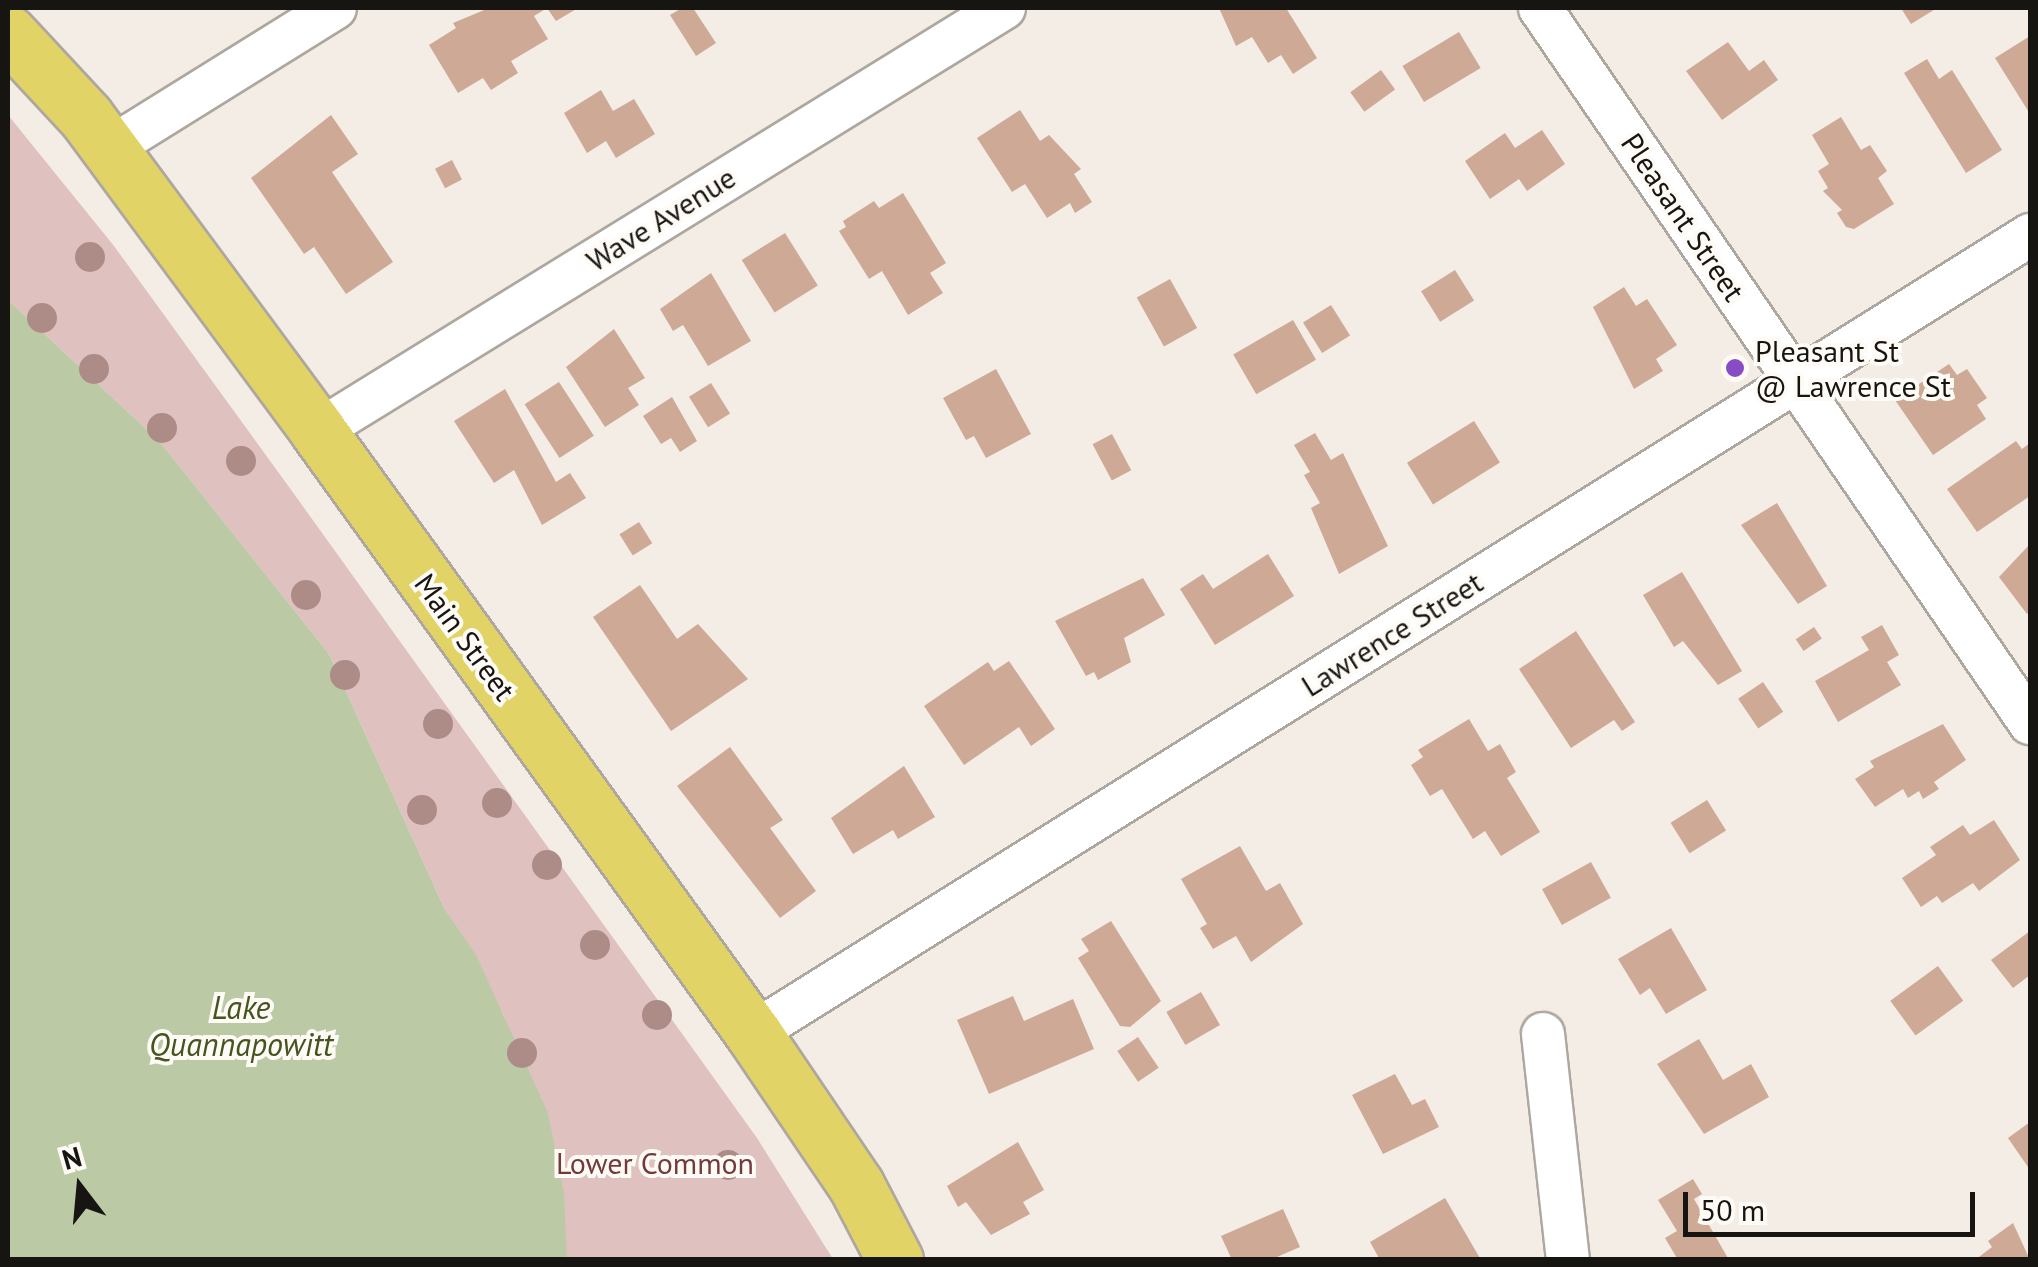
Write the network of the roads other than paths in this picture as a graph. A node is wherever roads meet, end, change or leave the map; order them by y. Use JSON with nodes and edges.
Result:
{"nodes":[{"id":1,"x":335,"y":8,"type":"edge"},
{"id":2,"x":1004,"y":8,"type":"edge"},
{"id":3,"x":1540,"y":8,"type":"edge"},
{"id":4,"x":8,"y":33,"type":"edge"},
{"id":5,"x":110,"y":148,"type":"junction"},
{"id":6,"x":2030,"y":235,"type":"edge"},
{"id":7,"x":1796,"y":381,"type":"junction"},
{"id":8,"x":318,"y":431,"type":"junction"},
{"id":9,"x":2030,"y":723,"type":"edge"},
{"id":10,"x":753,"y":1034,"type":"junction"},
{"id":11,"x":1544,"y":1034,"type":"dead end"},
{"id":12,"x":895,"y":1260,"type":"edge"},
{"id":13,"x":1568,"y":1260,"type":"edge"}],
"edges":[{"from":1,"to":5,"type":"street"},
{"from":2,"to":8,"type":"street","name":"Wave Avenue"},
{"from":3,"to":7,"type":"street","name":"Pleasant Street"},
{"from":4,"to":5,"type":"main road","name":"Main Street"},
{"from":5,"to":8,"type":"main road","name":"Main Street"},
{"from":6,"to":7,"type":"street","name":"Lawrence Street"},
{"from":7,"to":9,"type":"street","name":"Pleasant Street"},
{"from":7,"to":10,"type":"street","name":"Lawrence Street"},
{"from":8,"to":10,"type":"main road","name":"Main Street"},
{"from":10,"to":12,"type":"main road","name":"Main Street"},
{"from":11,"to":13,"type":"street"}]}
